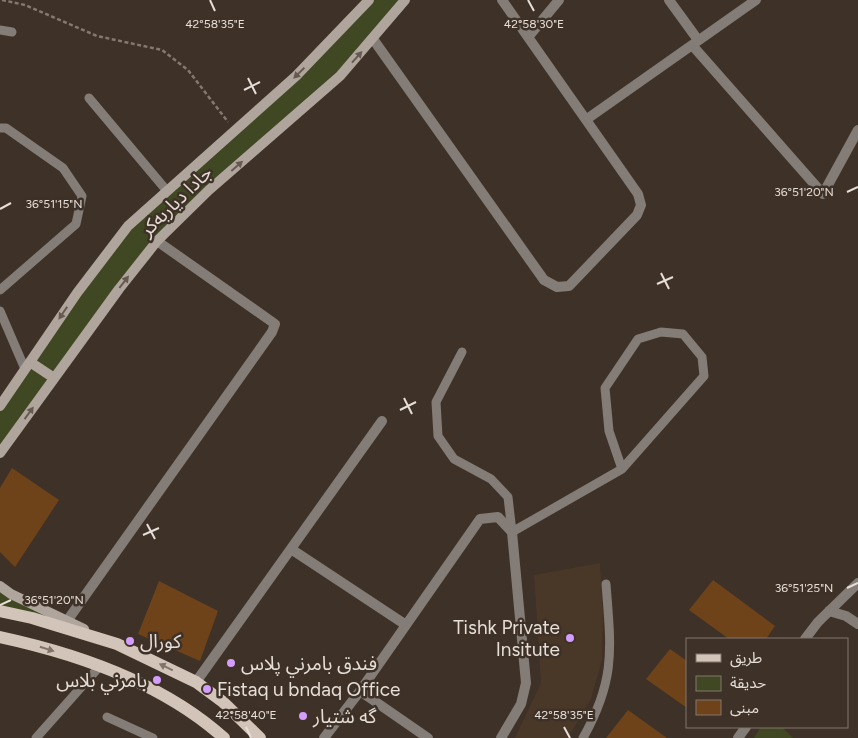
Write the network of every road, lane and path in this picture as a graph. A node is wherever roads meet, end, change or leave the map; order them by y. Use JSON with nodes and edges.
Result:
{"nodes":[{"id":1,"x":2,"y":0,"type":"edge"},
{"id":2,"x":368,"y":0,"type":"edge"},
{"id":3,"x":405,"y":0,"type":"edge"},
{"id":4,"x":502,"y":0,"type":"edge"},
{"id":5,"x":559,"y":0,"type":"edge"},
{"id":6,"x":669,"y":0,"type":"edge"},
{"id":7,"x":756,"y":0,"type":"edge"},
{"id":8,"x":0,"y":30,"type":"edge"},
{"id":9,"x":12,"y":32,"type":"dead end"},
{"id":10,"x":530,"y":36,"type":"junction"},
{"id":11,"x":374,"y":39,"type":"junction"},
{"id":12,"x":695,"y":43,"type":"junction"},
{"id":13,"x":89,"y":98,"type":"dead end"},
{"id":14,"x":586,"y":119,"type":"junction"},
{"id":15,"x":0,"y":128,"type":"edge"},
{"id":16,"x":858,"y":130,"type":"edge"},
{"id":17,"x":235,"y":131,"type":"junction"},
{"id":18,"x":167,"y":191,"type":"junction"},
{"id":19,"x":157,"y":241,"type":"junction"},
{"id":20,"x":0,"y":290,"type":"edge"},
{"id":21,"x":0,"y":311,"type":"edge"},
{"id":22,"x":462,"y":352,"type":"dead end"},
{"id":23,"x":28,"y":365,"type":"junction"},
{"id":24,"x":54,"y":378,"type":"junction"},
{"id":25,"x":0,"y":406,"type":"edge"},
{"id":26,"x":382,"y":421,"type":"dead end"},
{"id":27,"x":0,"y":453,"type":"edge"},
{"id":28,"x":622,"y":468,"type":"junction"},
{"id":29,"x":512,"y":532,"type":"junction"},
{"id":30,"x":291,"y":549,"type":"junction"},
{"id":31,"x":858,"y":583,"type":"edge"},
{"id":32,"x":606,"y":584,"type":"dead end"},
{"id":33,"x":0,"y":586,"type":"edge"},
{"id":34,"x":0,"y":611,"type":"edge"},
{"id":35,"x":829,"y":611,"type":"junction"},
{"id":36,"x":67,"y":621,"type":"junction"},
{"id":37,"x":858,"y":624,"type":"edge"},
{"id":38,"x":406,"y":625,"type":"junction"},
{"id":39,"x":0,"y":637,"type":"edge"},
{"id":40,"x":807,"y":638,"type":"edge"},
{"id":41,"x":117,"y":644,"type":"junction"},
{"id":42,"x":100,"y":666,"type":"junction"},
{"id":43,"x":196,"y":682,"type":"junction"},
{"id":44,"x":360,"y":690,"type":"junction"},
{"id":45,"x":107,"y":717,"type":"dead end"},
{"id":46,"x":36,"y":738,"type":"edge"},
{"id":47,"x":153,"y":738,"type":"edge"},
{"id":48,"x":224,"y":738,"type":"edge"},
{"id":49,"x":260,"y":738,"type":"edge"},
{"id":50,"x":324,"y":738,"type":"edge"},
{"id":51,"x":428,"y":738,"type":"edge"},
{"id":52,"x":502,"y":738,"type":"edge"},
{"id":53,"x":583,"y":738,"type":"edge"}],
"edges":[{"from":1,"to":17,"type":"path"},
{"from":2,"to":17,"type":"main road","name":"جادا دیاربه‌كر","one_way":true},
{"from":3,"to":11,"type":"main road","name":"جادا دیاربه‌كر"},
{"from":4,"to":10,"type":"street"},
{"from":5,"to":10,"type":"street"},
{"from":6,"to":12,"type":"street"},
{"from":7,"to":12,"type":"street"},
{"from":8,"to":9,"type":"lane"},
{"from":10,"to":14,"type":"street"},
{"from":11,"to":14,"type":"street"},
{"from":19,"to":11,"type":"main road","name":"جادا دیاربه‌كر","one_way":true},
{"from":12,"to":14,"type":"street"},
{"from":12,"to":16,"type":"street"},
{"from":13,"to":18,"type":"lane"},
{"from":15,"to":20,"type":"lane"},
{"from":17,"to":18,"type":"main road","name":"جادا دیاربه‌كر"},
{"from":18,"to":23,"type":"main road","name":"جادا دیاربه‌كر","one_way":true},
{"from":24,"to":19,"type":"main road","name":"جادا دیاربه‌كر","one_way":true},
{"from":19,"to":36,"type":"street"},
{"from":21,"to":23,"type":"lane"},
{"from":22,"to":29,"type":"lane"},
{"from":23,"to":24,"type":"main road"},
{"from":23,"to":25,"type":"main road","name":"جادا دیاربه‌كر"},
{"from":27,"to":24,"type":"main road","name":"جادا دیاربه‌كر","one_way":true},
{"from":26,"to":30,"type":"street"},
{"from":28,"to":28,"type":"lane"},
{"from":28,"to":29,"type":"lane"},
{"from":29,"to":38,"type":"street"},
{"from":29,"to":52,"type":"street"},
{"from":30,"to":38,"type":"street"},
{"from":30,"to":43,"type":"street"},
{"from":31,"to":35,"type":"street"},
{"from":32,"to":53,"type":"lane"},
{"from":33,"to":36,"type":"main road"},
{"from":34,"to":41,"type":"main road"},
{"from":35,"to":37,"type":"street"},
{"from":35,"to":40,"type":"street"},
{"from":36,"to":41,"type":"main road"},
{"from":38,"to":44,"type":"street"},
{"from":39,"to":42,"type":"main road","one_way":true},
{"from":43,"to":41,"type":"main road","one_way":true},
{"from":42,"to":46,"type":"lane"},
{"from":42,"to":48,"type":"main road"},
{"from":43,"to":49,"type":"main road"},
{"from":44,"to":50,"type":"street"},
{"from":44,"to":51,"type":"street"},
{"from":45,"to":47,"type":"lane"}]}
